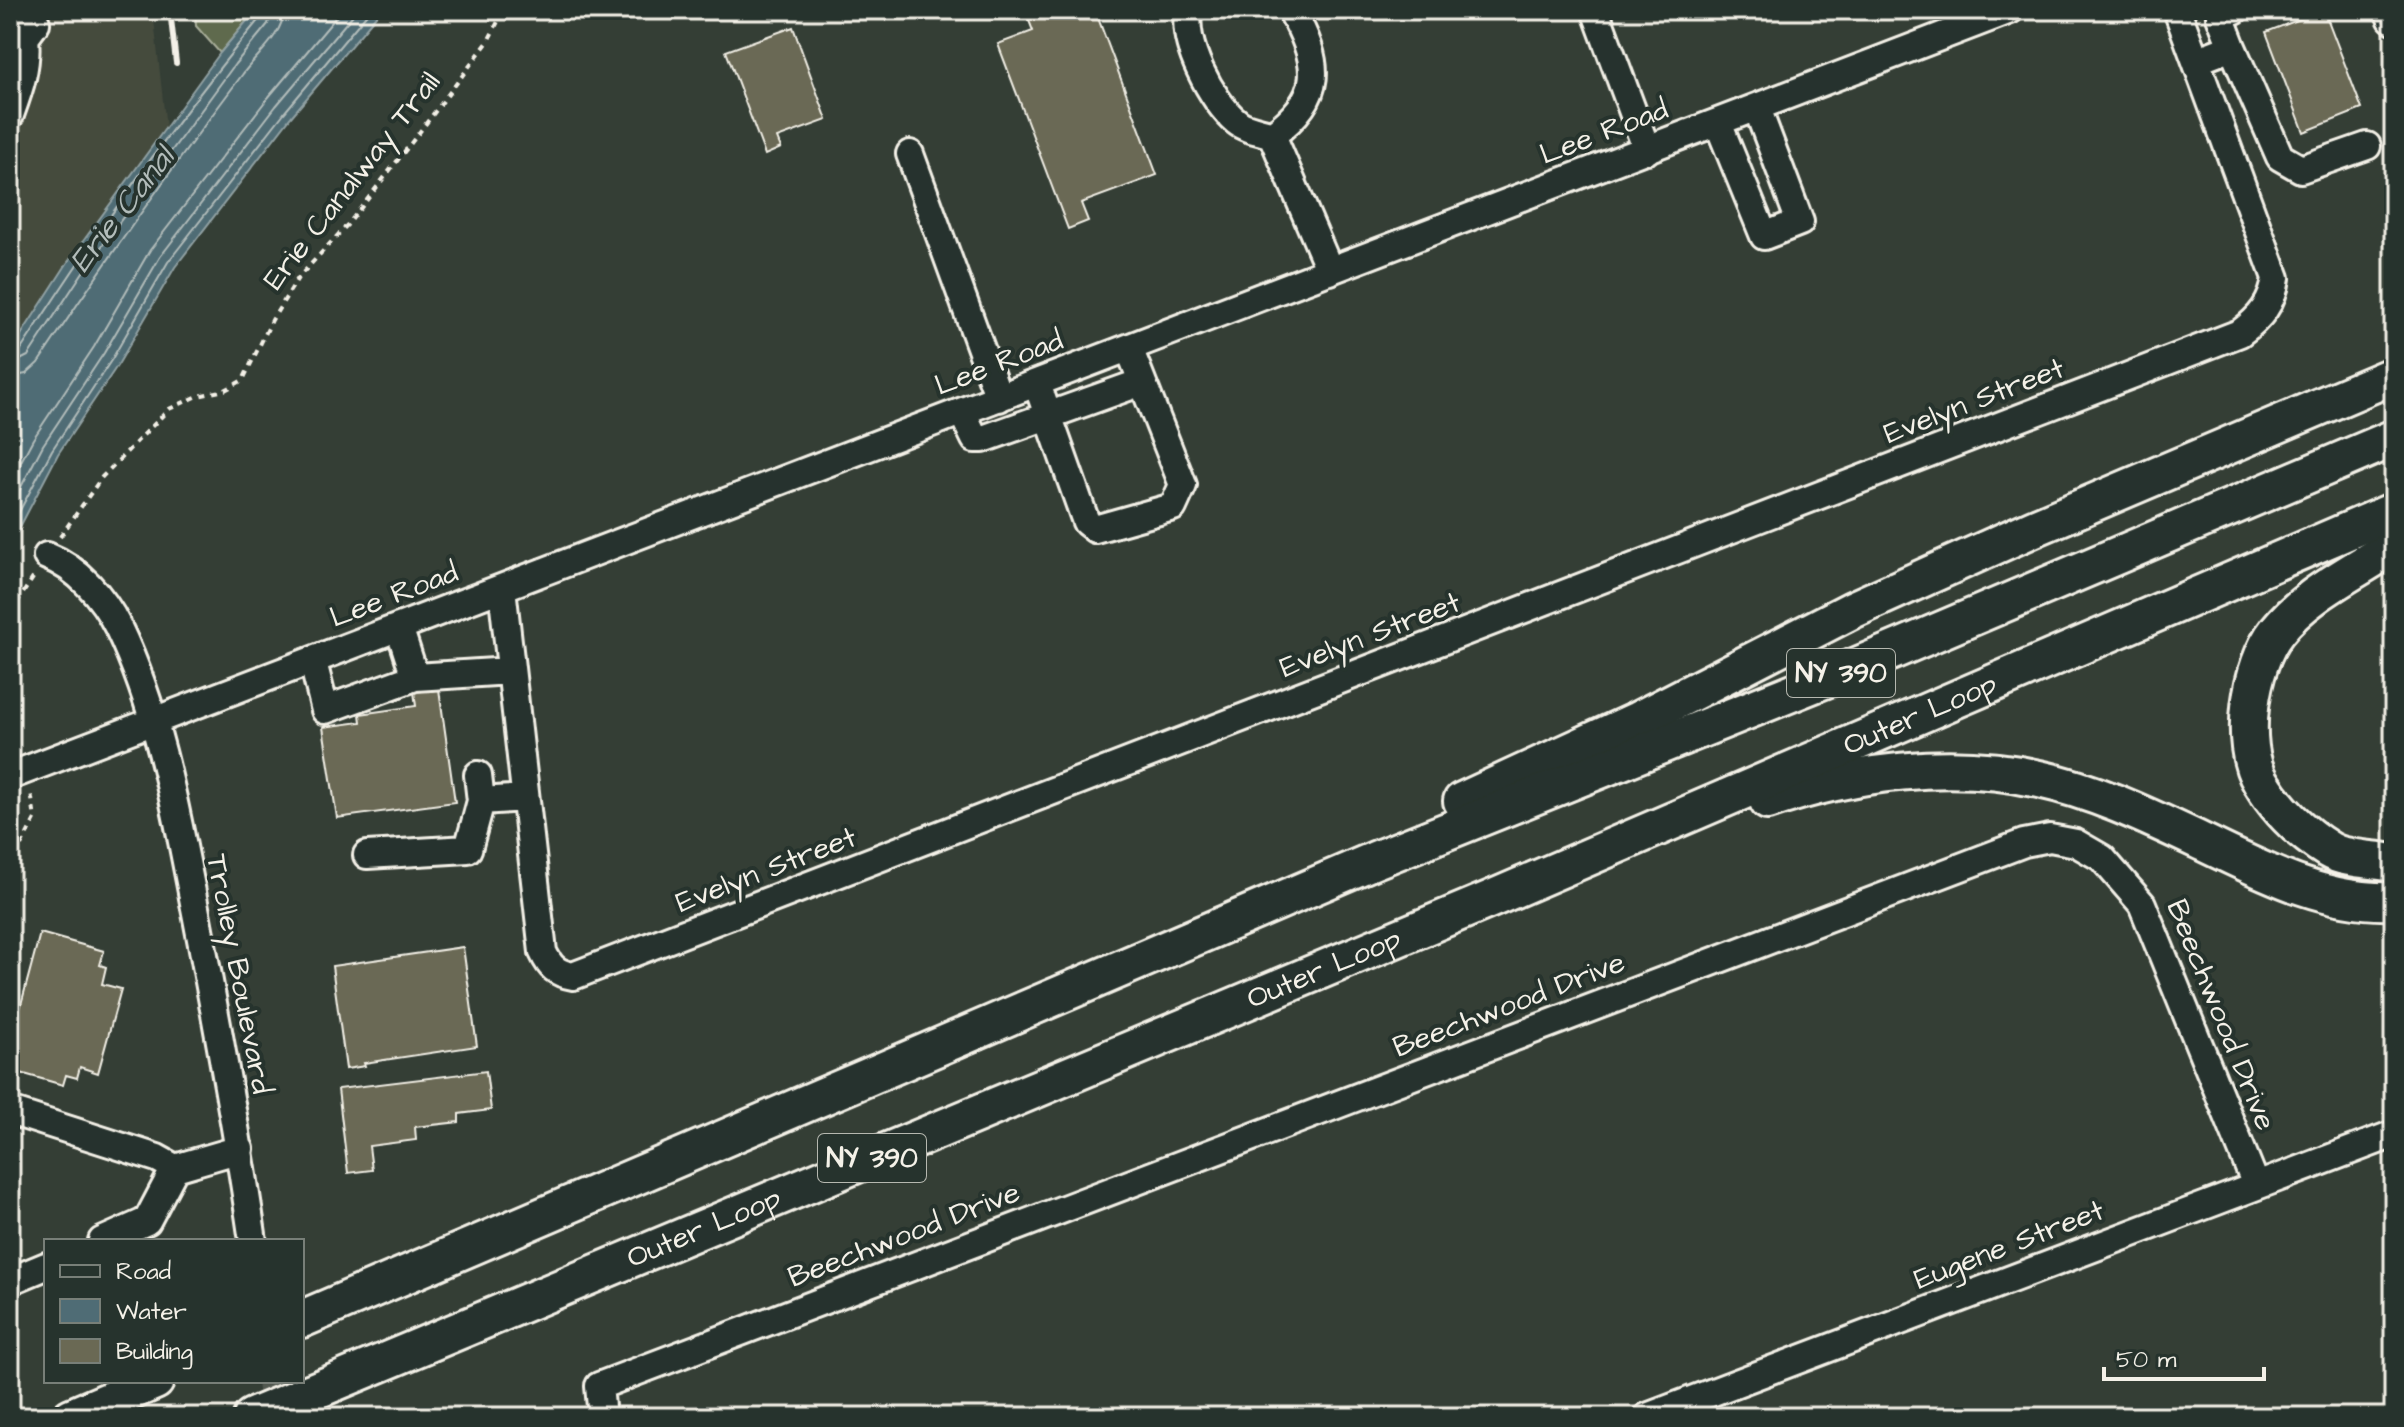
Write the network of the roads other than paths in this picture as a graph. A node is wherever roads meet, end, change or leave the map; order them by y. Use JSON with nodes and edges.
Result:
{"nodes":[{"id":1,"x":31,"y":10,"type":"edge"},
{"id":2,"x":1189,"y":10,"type":"edge"},
{"id":3,"x":1291,"y":10,"type":"edge"},
{"id":4,"x":1595,"y":10,"type":"edge"},
{"id":5,"x":2010,"y":10,"type":"edge"},
{"id":6,"x":2177,"y":10,"type":"edge"},
{"id":7,"x":2235,"y":10,"type":"edge"},
{"id":8,"x":2391,"y":10,"type":"edge"},
{"id":9,"x":2394,"y":17,"type":"edge"},
{"id":10,"x":18,"y":47,"type":"edge"},
{"id":11,"x":2232,"y":47,"type":"junction"},
{"id":12,"x":2196,"y":61,"type":"junction"},
{"id":13,"x":1757,"y":108,"type":"junction"},
{"id":14,"x":10,"y":115,"type":"edge"},
{"id":15,"x":1718,"y":123,"type":"junction"},
{"id":16,"x":1272,"y":135,"type":"junction"},
{"id":17,"x":2367,"y":146,"type":"dead end"},
{"id":18,"x":1647,"y":150,"type":"junction"},
{"id":19,"x":910,"y":154,"type":"dead end"},
{"id":20,"x":1330,"y":271,"type":"junction"},
{"id":21,"x":1129,"y":348,"type":"junction"},
{"id":22,"x":2394,"y":375,"type":"edge"},
{"id":23,"x":1142,"y":382,"type":"junction"},
{"id":24,"x":1037,"y":384,"type":"junction"},
{"id":25,"x":999,"y":398,"type":"junction"},
{"id":26,"x":962,"y":412,"type":"junction"},
{"id":27,"x":1048,"y":417,"type":"junction"},
{"id":28,"x":2394,"y":438,"type":"edge"},
{"id":29,"x":2394,"y":511,"type":"edge"},
{"id":30,"x":2347,"y":530,"type":"junction"},
{"id":31,"x":2394,"y":533,"type":"edge"},
{"id":32,"x":2394,"y":545,"type":"edge"},
{"id":33,"x":47,"y":556,"type":"road end"},
{"id":34,"x":502,"y":588,"type":"junction"},
{"id":35,"x":399,"y":627,"type":"junction"},
{"id":36,"x":313,"y":662,"type":"junction"},
{"id":37,"x":511,"y":671,"type":"junction"},
{"id":38,"x":415,"y":677,"type":"junction"},
{"id":39,"x":153,"y":721,"type":"junction"},
{"id":40,"x":19,"y":772,"type":"edge"},
{"id":41,"x":525,"y":798,"type":"junction"},
{"id":42,"x":367,"y":855,"type":"dead end"},
{"id":43,"x":1375,"y":860,"type":"junction"},
{"id":44,"x":2394,"y":863,"type":"edge"},
{"id":45,"x":1491,"y":899,"type":"junction"},
{"id":46,"x":2394,"y":901,"type":"edge"},
{"id":47,"x":10,"y":1111,"type":"edge"},
{"id":48,"x":2394,"y":1134,"type":"edge"},
{"id":49,"x":240,"y":1149,"type":"junction"},
{"id":50,"x":175,"y":1168,"type":"junction"},
{"id":51,"x":2256,"y":1185,"type":"junction"},
{"id":52,"x":106,"y":1239,"type":"edge"},
{"id":53,"x":253,"y":1239,"type":"edge"},
{"id":54,"x":44,"y":1267,"type":"edge"},
{"id":55,"x":10,"y":1281,"type":"edge"},
{"id":56,"x":304,"y":1318,"type":"edge"},
{"id":57,"x":150,"y":1383,"type":"edge"},
{"id":58,"x":71,"y":1417,"type":"edge"},
{"id":59,"x":252,"y":1417,"type":"edge"},
{"id":60,"x":602,"y":1417,"type":"edge"},
{"id":61,"x":1647,"y":1417,"type":"edge"}],
"edges":[{"from":1,"to":10,"type":"street"},
{"from":2,"to":16,"type":"street"},
{"from":3,"to":16,"type":"street"},
{"from":4,"to":18,"type":"street"},
{"from":5,"to":13,"type":"street","name":"Lee Road"},
{"from":6,"to":12,"type":"street","name":"Evelyn Street"},
{"from":7,"to":11,"type":"street"},
{"from":8,"to":9,"type":"main road"},
{"from":10,"to":14,"type":"street"},
{"from":11,"to":12,"type":"street"},
{"from":11,"to":17,"type":"street"},
{"from":12,"to":41,"type":"street","name":"Evelyn Street"},
{"from":13,"to":15,"type":"street","name":"Lee Road"},
{"from":13,"to":15,"type":"street"},
{"from":15,"to":18,"type":"street","name":"Lee Road"},
{"from":16,"to":20,"type":"street"},
{"from":18,"to":20,"type":"street","name":"Lee Road"},
{"from":19,"to":25,"type":"street"},
{"from":20,"to":21,"type":"street","name":"Lee Road"},
{"from":21,"to":23,"type":"street"},
{"from":21,"to":24,"type":"street","name":"Lee Road"},
{"from":22,"to":43,"type":"highway"},
{"from":23,"to":27,"type":"street"},
{"from":23,"to":27,"type":"street"},
{"from":24,"to":25,"type":"street","name":"Lee Road"},
{"from":24,"to":27,"type":"street"},
{"from":25,"to":26,"type":"street","name":"Lee Road"},
{"from":26,"to":27,"type":"street"},
{"from":26,"to":34,"type":"street","name":"Lee Road"},
{"from":28,"to":43,"type":"highway","number":"NY 390"},
{"from":29,"to":30,"type":"highway","name":"Outer Loop","number":"NY 390"},
{"from":30,"to":31,"type":"highway"},
{"from":30,"to":45,"type":"highway","name":"Outer Loop","number":"NY 390"},
{"from":32,"to":44,"type":"highway"},
{"from":33,"to":39,"type":"street","name":"Trolley Boulevard"},
{"from":34,"to":35,"type":"street","name":"Lee Road"},
{"from":34,"to":37,"type":"street","name":"Evelyn Street"},
{"from":35,"to":36,"type":"street","name":"Lee Road"},
{"from":35,"to":38,"type":"street"},
{"from":36,"to":38,"type":"street"},
{"from":36,"to":39,"type":"street","name":"Lee Road"},
{"from":37,"to":38,"type":"street"},
{"from":37,"to":41,"type":"street","name":"Evelyn Street"},
{"from":39,"to":40,"type":"street","name":"Lee Road"},
{"from":39,"to":49,"type":"street","name":"Trolley Boulevard"},
{"from":41,"to":42,"type":"street"},
{"from":43,"to":56,"type":"highway","number":"NY 390"},
{"from":45,"to":46,"type":"highway"},
{"from":45,"to":59,"type":"highway","name":"Outer Loop","number":"NY 390"},
{"from":47,"to":50,"type":"street"},
{"from":48,"to":51,"type":"street","name":"Eugene Street"},
{"from":49,"to":50,"type":"street"},
{"from":49,"to":53,"type":"street","name":"Trolley Boulevard"},
{"from":50,"to":52,"type":"street"},
{"from":51,"to":60,"type":"street","name":"Beechwood Drive"},
{"from":51,"to":61,"type":"street","name":"Eugene Street"},
{"from":54,"to":55,"type":"street"},
{"from":57,"to":58,"type":"highway"}]}
